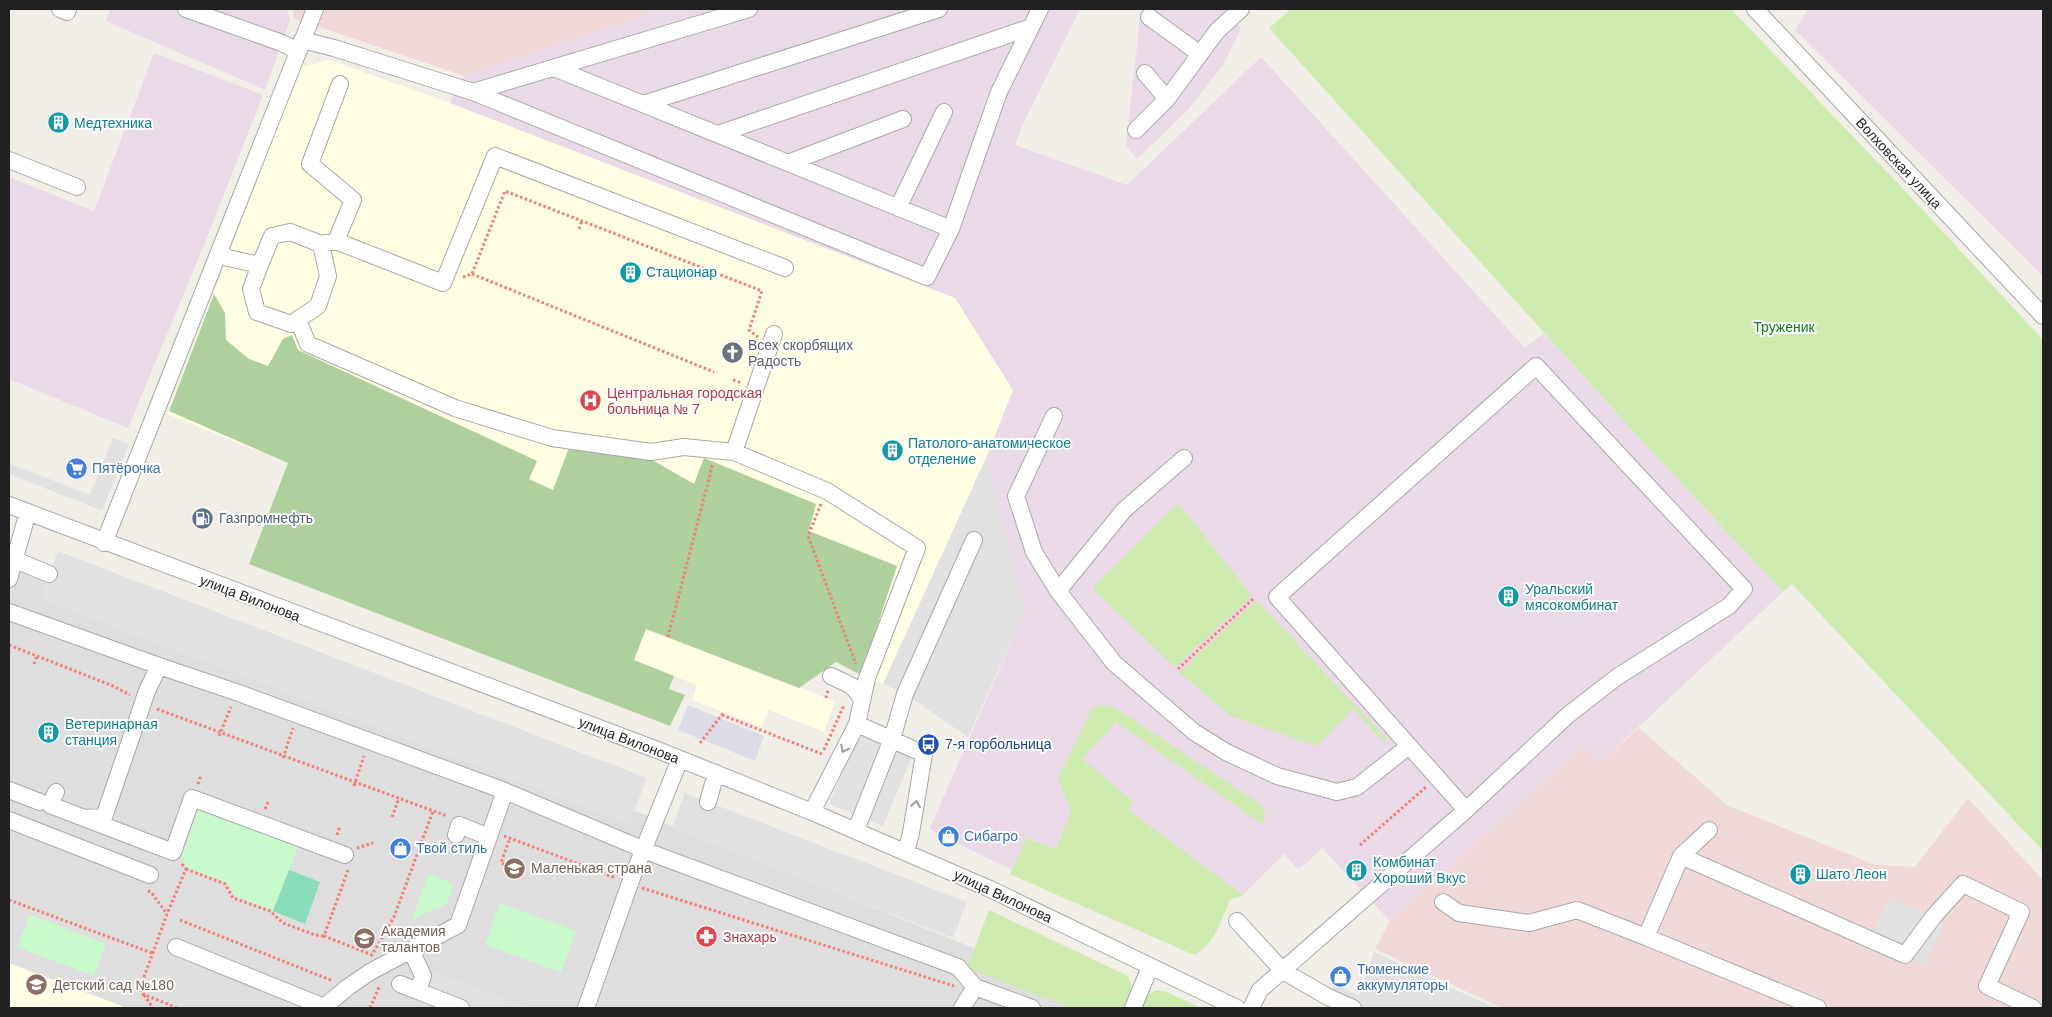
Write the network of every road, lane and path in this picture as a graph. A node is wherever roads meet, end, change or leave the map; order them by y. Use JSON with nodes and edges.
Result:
{"nodes":[{"id":1,"x":60,"y":9,"type":"edge"},
{"id":2,"x":68,"y":9,"type":"edge"},
{"id":3,"x":186,"y":9,"type":"edge"},
{"id":4,"x":315,"y":9,"type":"edge"},
{"id":5,"x":749,"y":9,"type":"edge"},
{"id":6,"x":939,"y":9,"type":"edge"},
{"id":7,"x":1040,"y":9,"type":"edge"},
{"id":8,"x":1755,"y":9,"type":"edge"},
{"id":9,"x":1237,"y":10,"type":"edge"},
{"id":10,"x":1149,"y":17,"type":"dead end"},
{"id":11,"x":1032,"y":27,"type":"junction"},
{"id":12,"x":300,"y":45,"type":"junction"},
{"id":13,"x":1200,"y":54,"type":"junction"},
{"id":14,"x":554,"y":68,"type":"junction"},
{"id":15,"x":1145,"y":73,"type":"dead end"},
{"id":16,"x":340,"y":84,"type":"dead end"},
{"id":17,"x":473,"y":92,"type":"junction"},
{"id":18,"x":1167,"y":99,"type":"junction"},
{"id":19,"x":642,"y":104,"type":"junction"},
{"id":20,"x":944,"y":112,"type":"dead end"},
{"id":21,"x":903,"y":118,"type":"dead end"},
{"id":22,"x":1136,"y":130,"type":"dead end"},
{"id":23,"x":718,"y":134,"type":"junction"},
{"id":24,"x":9,"y":160,"type":"edge"},
{"id":25,"x":788,"y":163,"type":"junction"},
{"id":26,"x":77,"y":187,"type":"dead end"},
{"id":27,"x":898,"y":208,"type":"junction"},
{"id":28,"x":582,"y":220,"type":"junction"},
{"id":29,"x":579,"y":229,"type":"dead end"},
{"id":30,"x":951,"y":229,"type":"junction"},
{"id":31,"x":329,"y":243,"type":"junction"},
{"id":32,"x":219,"y":252,"type":"junction"},
{"id":33,"x":260,"y":265,"type":"junction"},
{"id":34,"x":785,"y":268,"type":"dead end"},
{"id":35,"x":472,"y":274,"type":"junction"},
{"id":36,"x":442,"y":284,"type":"junction"},
{"id":37,"x":2043,"y":316,"type":"edge"},
{"id":38,"x":298,"y":320,"type":"junction"},
{"id":39,"x":771,"y":340,"type":"joint"},
{"id":40,"x":714,"y":372,"type":"dead end"},
{"id":41,"x":1054,"y":416,"type":"dead end"},
{"id":42,"x":716,"y":451,"type":"junction"},
{"id":43,"x":734,"y":452,"type":"junction"},
{"id":44,"x":1184,"y":458,"type":"dead end"},
{"id":45,"x":827,"y":491,"type":"junction"},
{"id":46,"x":9,"y":505,"type":"edge"},
{"id":47,"x":28,"y":512,"type":"junction"},
{"id":48,"x":974,"y":540,"type":"dead end"},
{"id":49,"x":104,"y":542,"type":"junction"},
{"id":50,"x":14,"y":559,"type":"junction"},
{"id":51,"x":49,"y":574,"type":"dead end"},
{"id":52,"x":9,"y":579,"type":"edge"},
{"id":53,"x":1058,"y":591,"type":"junction"},
{"id":54,"x":1254,"y":598,"type":"dead end"},
{"id":55,"x":9,"y":612,"type":"edge"},
{"id":56,"x":668,"y":637,"type":"dead end"},
{"id":57,"x":9,"y":645,"type":"edge"},
{"id":58,"x":37,"y":656,"type":"junction"},
{"id":59,"x":34,"y":664,"type":"dead end"},
{"id":60,"x":159,"y":666,"type":"junction"},
{"id":61,"x":1178,"y":669,"type":"dead end"},
{"id":62,"x":858,"y":672,"type":"dead end"},
{"id":63,"x":830,"y":683,"type":"dead end"},
{"id":64,"x":113,"y":686,"type":"dead end"},
{"id":65,"x":862,"y":699,"type":"junction"},
{"id":66,"x":845,"y":702,"type":"dead end"},
{"id":67,"x":225,"y":722,"type":"dead end"},
{"id":68,"x":857,"y":724,"type":"junction"},
{"id":69,"x":220,"y":736,"type":"dead end"},
{"id":70,"x":892,"y":739,"type":"junction"},
{"id":71,"x":700,"y":743,"type":"dead end"},
{"id":72,"x":288,"y":744,"type":"dead end"},
{"id":73,"x":1409,"y":746,"type":"junction"},
{"id":74,"x":822,"y":754,"type":"junction"},
{"id":75,"x":283,"y":758,"type":"dead end"},
{"id":76,"x":680,"y":759,"type":"junction"},
{"id":77,"x":819,"y":762,"type":"dead end"},
{"id":78,"x":359,"y":771,"type":"dead end"},
{"id":79,"x":716,"y":774,"type":"junction"},
{"id":80,"x":1437,"y":777,"type":"junction"},
{"id":81,"x":354,"y":786,"type":"dead end"},
{"id":82,"x":9,"y":790,"type":"edge"},
{"id":83,"x":505,"y":791,"type":"junction"},
{"id":84,"x":56,"y":792,"type":"dead end"},
{"id":85,"x":399,"y":798,"type":"dead end"},
{"id":86,"x":40,"y":802,"type":"dead end"},
{"id":87,"x":708,"y":802,"type":"dead end"},
{"id":88,"x":1466,"y":810,"type":"junction"},
{"id":89,"x":433,"y":811,"type":"dead end"},
{"id":90,"x":812,"y":812,"type":"junction"},
{"id":91,"x":392,"y":816,"type":"dead end"},
{"id":92,"x":448,"y":817,"type":"dead end"},
{"id":93,"x":84,"y":818,"type":"junction"},
{"id":94,"x":9,"y":820,"type":"edge"},
{"id":95,"x":340,"y":826,"type":"dead end"},
{"id":96,"x":856,"y":830,"type":"junction"},
{"id":97,"x":1709,"y":830,"type":"dead end"},
{"id":98,"x":463,"y":834,"type":"dead end"},
{"id":99,"x":490,"y":834,"type":"junction"},
{"id":100,"x":510,"y":838,"type":"junction"},
{"id":101,"x":335,"y":840,"type":"dead end"},
{"id":102,"x":373,"y":843,"type":"dead end"},
{"id":103,"x":1360,"y":845,"type":"dead end"},
{"id":104,"x":645,"y":849,"type":"junction"},
{"id":105,"x":351,"y":852,"type":"joint"},
{"id":106,"x":906,"y":852,"type":"junction"},
{"id":107,"x":1681,"y":856,"type":"junction"},
{"id":108,"x":509,"y":866,"type":"dead end"},
{"id":109,"x":150,"y":875,"type":"dead end"},
{"id":110,"x":630,"y":883,"type":"junction"},
{"id":111,"x":9,"y":900,"type":"edge"},
{"id":112,"x":1443,"y":902,"type":"dead end"},
{"id":113,"x":180,"y":920,"type":"dead end"},
{"id":114,"x":1237,"y":921,"type":"dead end"},
{"id":115,"x":324,"y":936,"type":"dead end"},
{"id":116,"x":1646,"y":937,"type":"junction"},
{"id":117,"x":176,"y":947,"type":"dead end"},
{"id":118,"x":411,"y":950,"type":"junction"},
{"id":119,"x":152,"y":953,"type":"junction"},
{"id":120,"x":1150,"y":967,"type":"junction"},
{"id":121,"x":1283,"y":970,"type":"junction"},
{"id":122,"x":400,"y":984,"type":"dead end"},
{"id":123,"x":951,"y":985,"type":"dead end"},
{"id":124,"x":348,"y":987,"type":"junction"},
{"id":125,"x":379,"y":987,"type":"dead end"},
{"id":126,"x":418,"y":991,"type":"junction"},
{"id":127,"x":143,"y":994,"type":"junction"},
{"id":128,"x":973,"y":996,"type":"edge"},
{"id":129,"x":990,"y":1001,"type":"edge"},
{"id":130,"x":154,"y":1008,"type":"edge"},
{"id":131,"x":177,"y":1008,"type":"edge"},
{"id":132,"x":370,"y":1008,"type":"edge"},
{"id":133,"x":461,"y":1008,"type":"edge"},
{"id":134,"x":586,"y":1008,"type":"edge"},
{"id":135,"x":962,"y":1008,"type":"edge"},
{"id":136,"x":1032,"y":1008,"type":"edge"},
{"id":137,"x":1133,"y":1008,"type":"edge"},
{"id":138,"x":1237,"y":1008,"type":"edge"},
{"id":139,"x":1251,"y":1008,"type":"edge"},
{"id":140,"x":1353,"y":1008,"type":"edge"},
{"id":141,"x":1818,"y":1008,"type":"edge"},
{"id":142,"x":2033,"y":1008,"type":"edge"}],
"edges":[{"from":1,"to":2,"type":"street"},
{"from":3,"to":12,"type":"street"},
{"from":4,"to":12,"type":"street"},
{"from":5,"to":14,"type":"street"},
{"from":6,"to":19,"type":"street"},
{"from":7,"to":11,"type":"street"},
{"from":8,"to":37,"type":"street","name":"Волховская улица"},
{"from":9,"to":13,"type":"street"},
{"from":10,"to":13,"type":"street"},
{"from":11,"to":23,"type":"street"},
{"from":11,"to":30,"type":"street"},
{"from":12,"to":17,"type":"street"},
{"from":12,"to":32,"type":"street"},
{"from":13,"to":18,"type":"street"},
{"from":14,"to":17,"type":"street"},
{"from":14,"to":19,"type":"street"},
{"from":15,"to":18,"type":"street"},
{"from":16,"to":31,"type":"street"},
{"from":17,"to":30,"type":"street"},
{"from":18,"to":22,"type":"street"},
{"from":19,"to":23,"type":"street"},
{"from":20,"to":27,"type":"street"},
{"from":21,"to":25,"type":"street"},
{"from":23,"to":25,"type":"street"},
{"from":24,"to":26,"type":"street"},
{"from":25,"to":27,"type":"street"},
{"from":27,"to":30,"type":"street"},
{"from":28,"to":29,"type":"path"},
{"from":28,"to":35,"type":"path"},
{"from":28,"to":39,"type":"path"},
{"from":31,"to":33,"type":"street"},
{"from":31,"to":36,"type":"street"},
{"from":31,"to":38,"type":"street"},
{"from":32,"to":33,"type":"street"},
{"from":32,"to":49,"type":"street"},
{"from":33,"to":38,"type":"street"},
{"from":34,"to":36,"type":"street"},
{"from":35,"to":36,"type":"path"},
{"from":35,"to":40,"type":"path"},
{"from":38,"to":42,"type":"street"},
{"from":39,"to":43,"type":"street"},
{"from":41,"to":53,"type":"street"},
{"from":42,"to":43,"type":"street"},
{"from":42,"to":56,"type":"path"},
{"from":43,"to":45,"type":"street"},
{"from":44,"to":53,"type":"street"},
{"from":45,"to":62,"type":"path"},
{"from":45,"to":65,"type":"street"},
{"from":46,"to":47,"type":"street","name":"улица Вилонова"},
{"from":47,"to":49,"type":"street","name":"улица Вилонова"},
{"from":47,"to":50,"type":"street"},
{"from":48,"to":70,"type":"street"},
{"from":49,"to":76,"type":"street","name":"улица Вилонова"},
{"from":50,"to":51,"type":"street"},
{"from":50,"to":52,"type":"street"},
{"from":53,"to":73,"type":"street"},
{"from":54,"to":61,"type":"path"},
{"from":55,"to":60,"type":"street"},
{"from":57,"to":58,"type":"path"},
{"from":58,"to":59,"type":"path"},
{"from":58,"to":64,"type":"path"},
{"from":60,"to":83,"type":"street"},
{"from":60,"to":93,"type":"street"},
{"from":63,"to":65,"type":"street"},
{"from":65,"to":68,"type":"street"},
{"from":66,"to":74,"type":"path"},
{"from":67,"to":69,"type":"path"},
{"from":68,"to":70,"type":"street"},
{"from":68,"to":90,"type":"street","one_way":true},
{"from":70,"to":96,"type":"street"},
{"from":106,"to":70,"type":"street","one_way":true},
{"from":71,"to":74,"type":"path"},
{"from":72,"to":75,"type":"path"},
{"from":73,"to":80,"type":"street"},
{"from":73,"to":88,"type":"street"},
{"from":74,"to":77,"type":"path"},
{"from":76,"to":79,"type":"street","name":"улица Вилонова"},
{"from":76,"to":104,"type":"street"},
{"from":78,"to":81,"type":"path"},
{"from":79,"to":87,"type":"street"},
{"from":79,"to":90,"type":"street","name":"улица Вилонова"},
{"from":80,"to":88,"type":"street"},
{"from":80,"to":103,"type":"path"},
{"from":82,"to":86,"type":"street"},
{"from":83,"to":99,"type":"street"},
{"from":83,"to":104,"type":"street"},
{"from":84,"to":93,"type":"street"},
{"from":85,"to":91,"type":"path"},
{"from":88,"to":121,"type":"street"},
{"from":89,"to":92,"type":"path"},
{"from":90,"to":96,"type":"street","name":"улица Вилонова"},
{"from":93,"to":105,"type":"street"},
{"from":94,"to":109,"type":"street"},
{"from":95,"to":101,"type":"path"},
{"from":96,"to":106,"type":"street","name":"улица Вилонова"},
{"from":97,"to":107,"type":"street"},
{"from":98,"to":99,"type":"street"},
{"from":99,"to":100,"type":"path"},
{"from":99,"to":118,"type":"street"},
{"from":100,"to":108,"type":"path"},
{"from":100,"to":110,"type":"path"},
{"from":102,"to":105,"type":"path"},
{"from":104,"to":110,"type":"street"},
{"from":104,"to":128,"type":"street"},
{"from":106,"to":120,"type":"street","name":"улица Вилонова"},
{"from":107,"to":116,"type":"street"},
{"from":107,"to":142,"type":"street"},
{"from":110,"to":123,"type":"path"},
{"from":110,"to":134,"type":"street"},
{"from":111,"to":119,"type":"path"},
{"from":112,"to":116,"type":"street"},
{"from":113,"to":124,"type":"path"},
{"from":114,"to":121,"type":"street"},
{"from":115,"to":119,"type":"path"},
{"from":116,"to":141,"type":"street"},
{"from":117,"to":124,"type":"street"},
{"from":118,"to":124,"type":"street"},
{"from":118,"to":126,"type":"street"},
{"from":119,"to":127,"type":"path"},
{"from":120,"to":137,"type":"street"},
{"from":120,"to":138,"type":"street","name":"улица Вилонова"},
{"from":121,"to":139,"type":"street"},
{"from":121,"to":140,"type":"street"},
{"from":122,"to":126,"type":"street"},
{"from":125,"to":132,"type":"path"},
{"from":126,"to":133,"type":"street"},
{"from":127,"to":130,"type":"path"},
{"from":127,"to":131,"type":"path"},
{"from":128,"to":129,"type":"street"},
{"from":128,"to":135,"type":"street"},
{"from":129,"to":136,"type":"street"}]}
